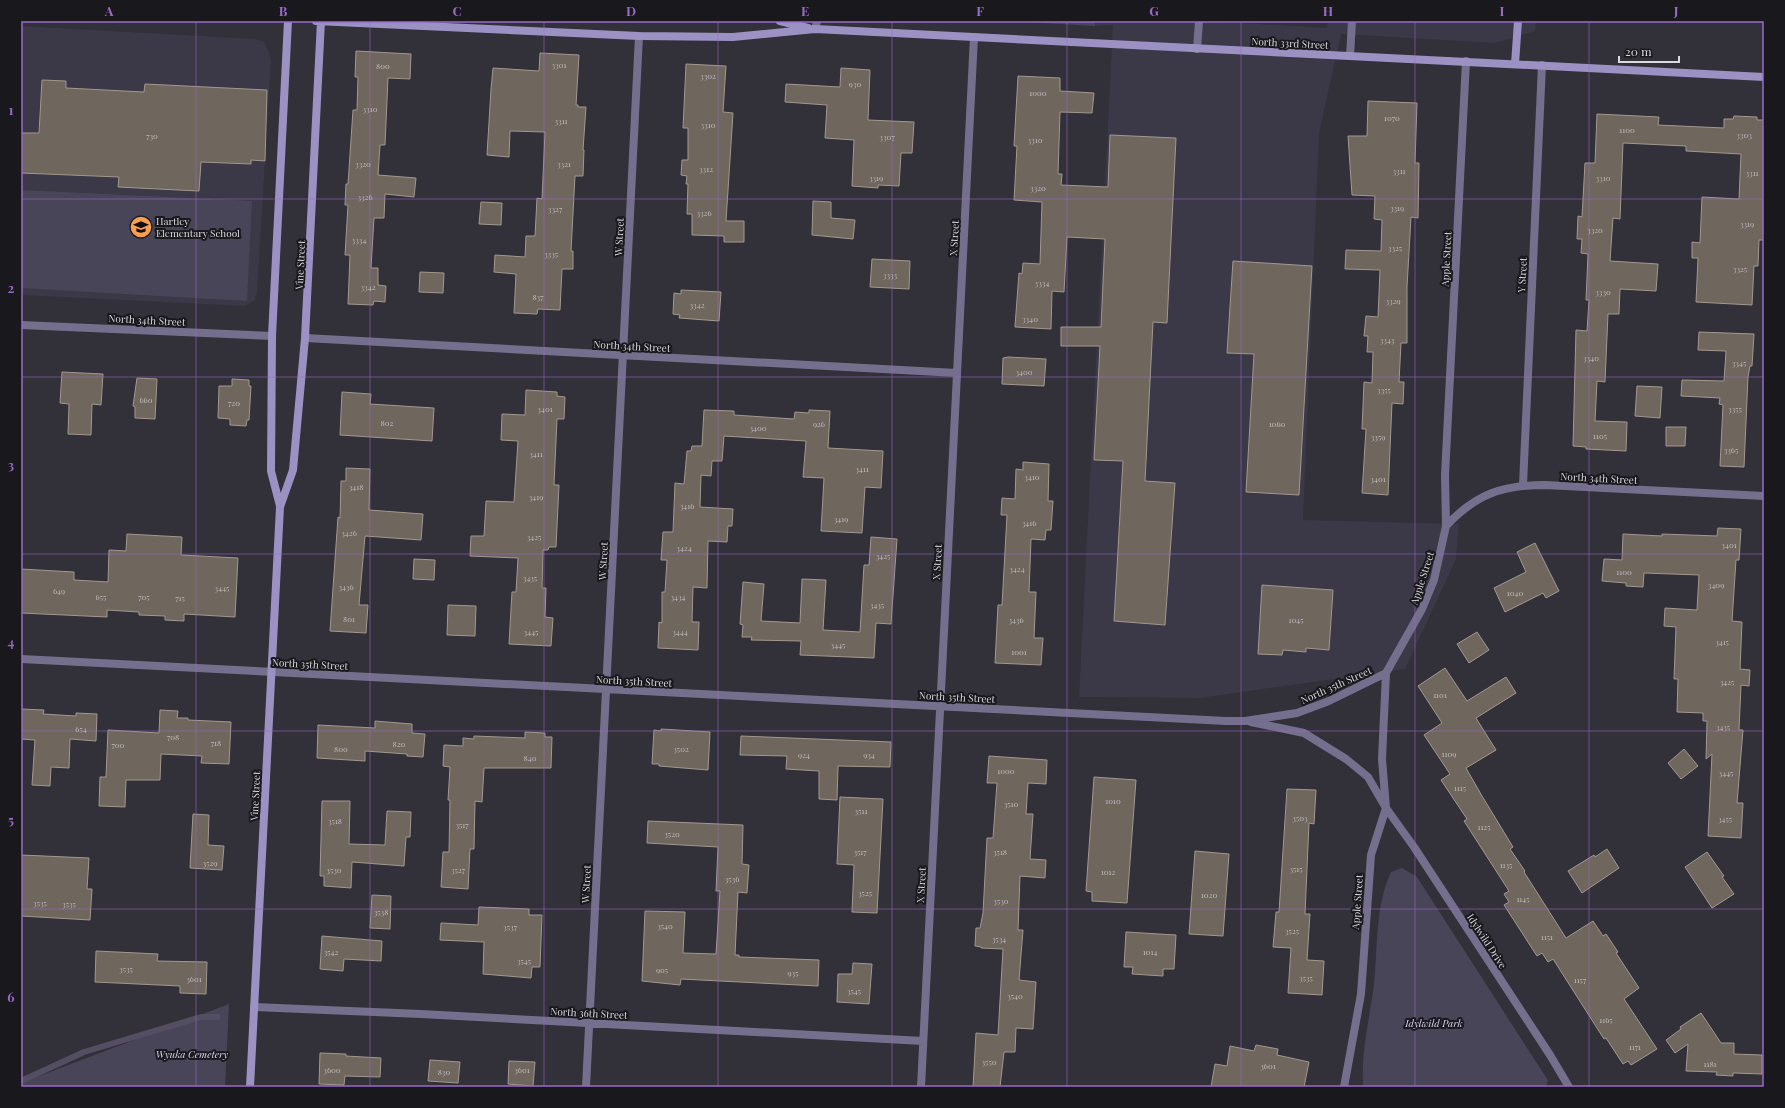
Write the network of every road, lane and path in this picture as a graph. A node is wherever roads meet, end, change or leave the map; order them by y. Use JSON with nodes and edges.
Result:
{"nodes":[{"id":1,"x":288,"y":21,"type":"edge"},
{"id":2,"x":316,"y":21,"type":"edge"},
{"id":3,"x":322,"y":21,"type":"edge"},
{"id":4,"x":780,"y":21,"type":"edge"},
{"id":5,"x":1199,"y":21,"type":"edge"},
{"id":6,"x":1352,"y":21,"type":"edge"},
{"id":7,"x":1518,"y":21,"type":"edge"},
{"id":8,"x":816,"y":25,"type":"edge"},
{"id":9,"x":639,"y":36,"type":"junction"},
{"id":10,"x":974,"y":37,"type":"junction"},
{"id":11,"x":1197,"y":49,"type":"junction"},
{"id":12,"x":1350,"y":56,"type":"junction"},
{"id":13,"x":1466,"y":62,"type":"junction"},
{"id":14,"x":1515,"y":64,"type":"junction"},
{"id":15,"x":1542,"y":65,"type":"junction"},
{"id":16,"x":1764,"y":77,"type":"edge"},
{"id":17,"x":21,"y":325,"type":"edge"},
{"id":18,"x":272,"y":336,"type":"junction"},
{"id":19,"x":305,"y":338,"type":"junction"},
{"id":20,"x":624,"y":356,"type":"junction"},
{"id":21,"x":957,"y":373,"type":"junction"},
{"id":22,"x":1523,"y":485,"type":"junction"},
{"id":23,"x":1764,"y":496,"type":"edge"},
{"id":24,"x":280,"y":507,"type":"junction"},
{"id":25,"x":1446,"y":526,"type":"junction"},
{"id":26,"x":21,"y":659,"type":"edge"},
{"id":27,"x":271,"y":672,"type":"junction"},
{"id":28,"x":1386,"y":673,"type":"junction"},
{"id":29,"x":607,"y":690,"type":"junction"},
{"id":30,"x":940,"y":707,"type":"junction"},
{"id":31,"x":1245,"y":721,"type":"junction"},
{"id":32,"x":1386,"y":808,"type":"junction"},
{"id":33,"x":254,"y":1007,"type":"junction"},
{"id":34,"x":589,"y":1023,"type":"junction"},
{"id":35,"x":923,"y":1041,"type":"junction"},
{"id":36,"x":250,"y":1087,"type":"edge"},
{"id":37,"x":586,"y":1087,"type":"edge"},
{"id":38,"x":921,"y":1087,"type":"edge"},
{"id":39,"x":1344,"y":1087,"type":"edge"},
{"id":40,"x":1569,"y":1087,"type":"edge"}],
"edges":[{"from":1,"to":18,"type":"main road","name":"Vine Street"},
{"from":2,"to":3,"type":"main road","name":"North 33rd Street"},
{"from":3,"to":9,"type":"main road","name":"North 33rd Street"},
{"from":3,"to":19,"type":"main road","name":"Vine Street"},
{"from":4,"to":8,"type":"main road","name":"North 33rd Street"},
{"from":5,"to":11,"type":"street"},
{"from":6,"to":12,"type":"street"},
{"from":7,"to":14,"type":"main road"},
{"from":8,"to":9,"type":"main road","name":"North 33rd Street"},
{"from":8,"to":10,"type":"main road","name":"North 33rd Street"},
{"from":9,"to":20,"type":"street","name":"W Street"},
{"from":10,"to":11,"type":"main road","name":"North 33rd Street"},
{"from":10,"to":21,"type":"street","name":"X Street"},
{"from":11,"to":12,"type":"main road","name":"North 33rd Street"},
{"from":12,"to":13,"type":"main road","name":"North 33rd Street"},
{"from":13,"to":14,"type":"main road","name":"North 33rd Street"},
{"from":13,"to":25,"type":"street","name":"Apple Street"},
{"from":14,"to":15,"type":"main road","name":"North 33rd Street"},
{"from":15,"to":16,"type":"main road","name":"North 33rd Street"},
{"from":15,"to":22,"type":"street","name":"Y Street"},
{"from":17,"to":18,"type":"street","name":"North 34th Street"},
{"from":18,"to":24,"type":"main road","name":"Vine Street"},
{"from":19,"to":20,"type":"street","name":"North 34th Street"},
{"from":19,"to":24,"type":"main road","name":"Vine Street"},
{"from":20,"to":21,"type":"street","name":"North 34th Street"},
{"from":20,"to":29,"type":"street","name":"W Street"},
{"from":21,"to":30,"type":"street","name":"X Street"},
{"from":22,"to":23,"type":"street","name":"North 34th Street"},
{"from":22,"to":25,"type":"street","name":"North 34th Street"},
{"from":24,"to":27,"type":"main road","name":"Vine Street"},
{"from":25,"to":28,"type":"street","name":"Apple Street"},
{"from":26,"to":27,"type":"street","name":"North 35th Street"},
{"from":27,"to":29,"type":"street","name":"North 35th Street"},
{"from":27,"to":33,"type":"main road","name":"Vine Street"},
{"from":28,"to":31,"type":"street","name":"North 35th Street"},
{"from":28,"to":32,"type":"street","name":"Apple Street"},
{"from":29,"to":30,"type":"street","name":"North 35th Street"},
{"from":29,"to":34,"type":"street","name":"W Street"},
{"from":30,"to":31,"type":"street","name":"North 35th Street"},
{"from":30,"to":35,"type":"street","name":"X Street"},
{"from":31,"to":32,"type":"street","name":"North 35th Street"},
{"from":32,"to":39,"type":"street","name":"Apple Street"},
{"from":32,"to":40,"type":"street","name":"Idylwild Drive"},
{"from":33,"to":34,"type":"street","name":"North 36th Street"},
{"from":33,"to":36,"type":"main road","name":"Vine Street"},
{"from":34,"to":35,"type":"street","name":"North 36th Street"},
{"from":34,"to":37,"type":"street","name":"W Street"},
{"from":35,"to":38,"type":"street","name":"X Street"}]}
